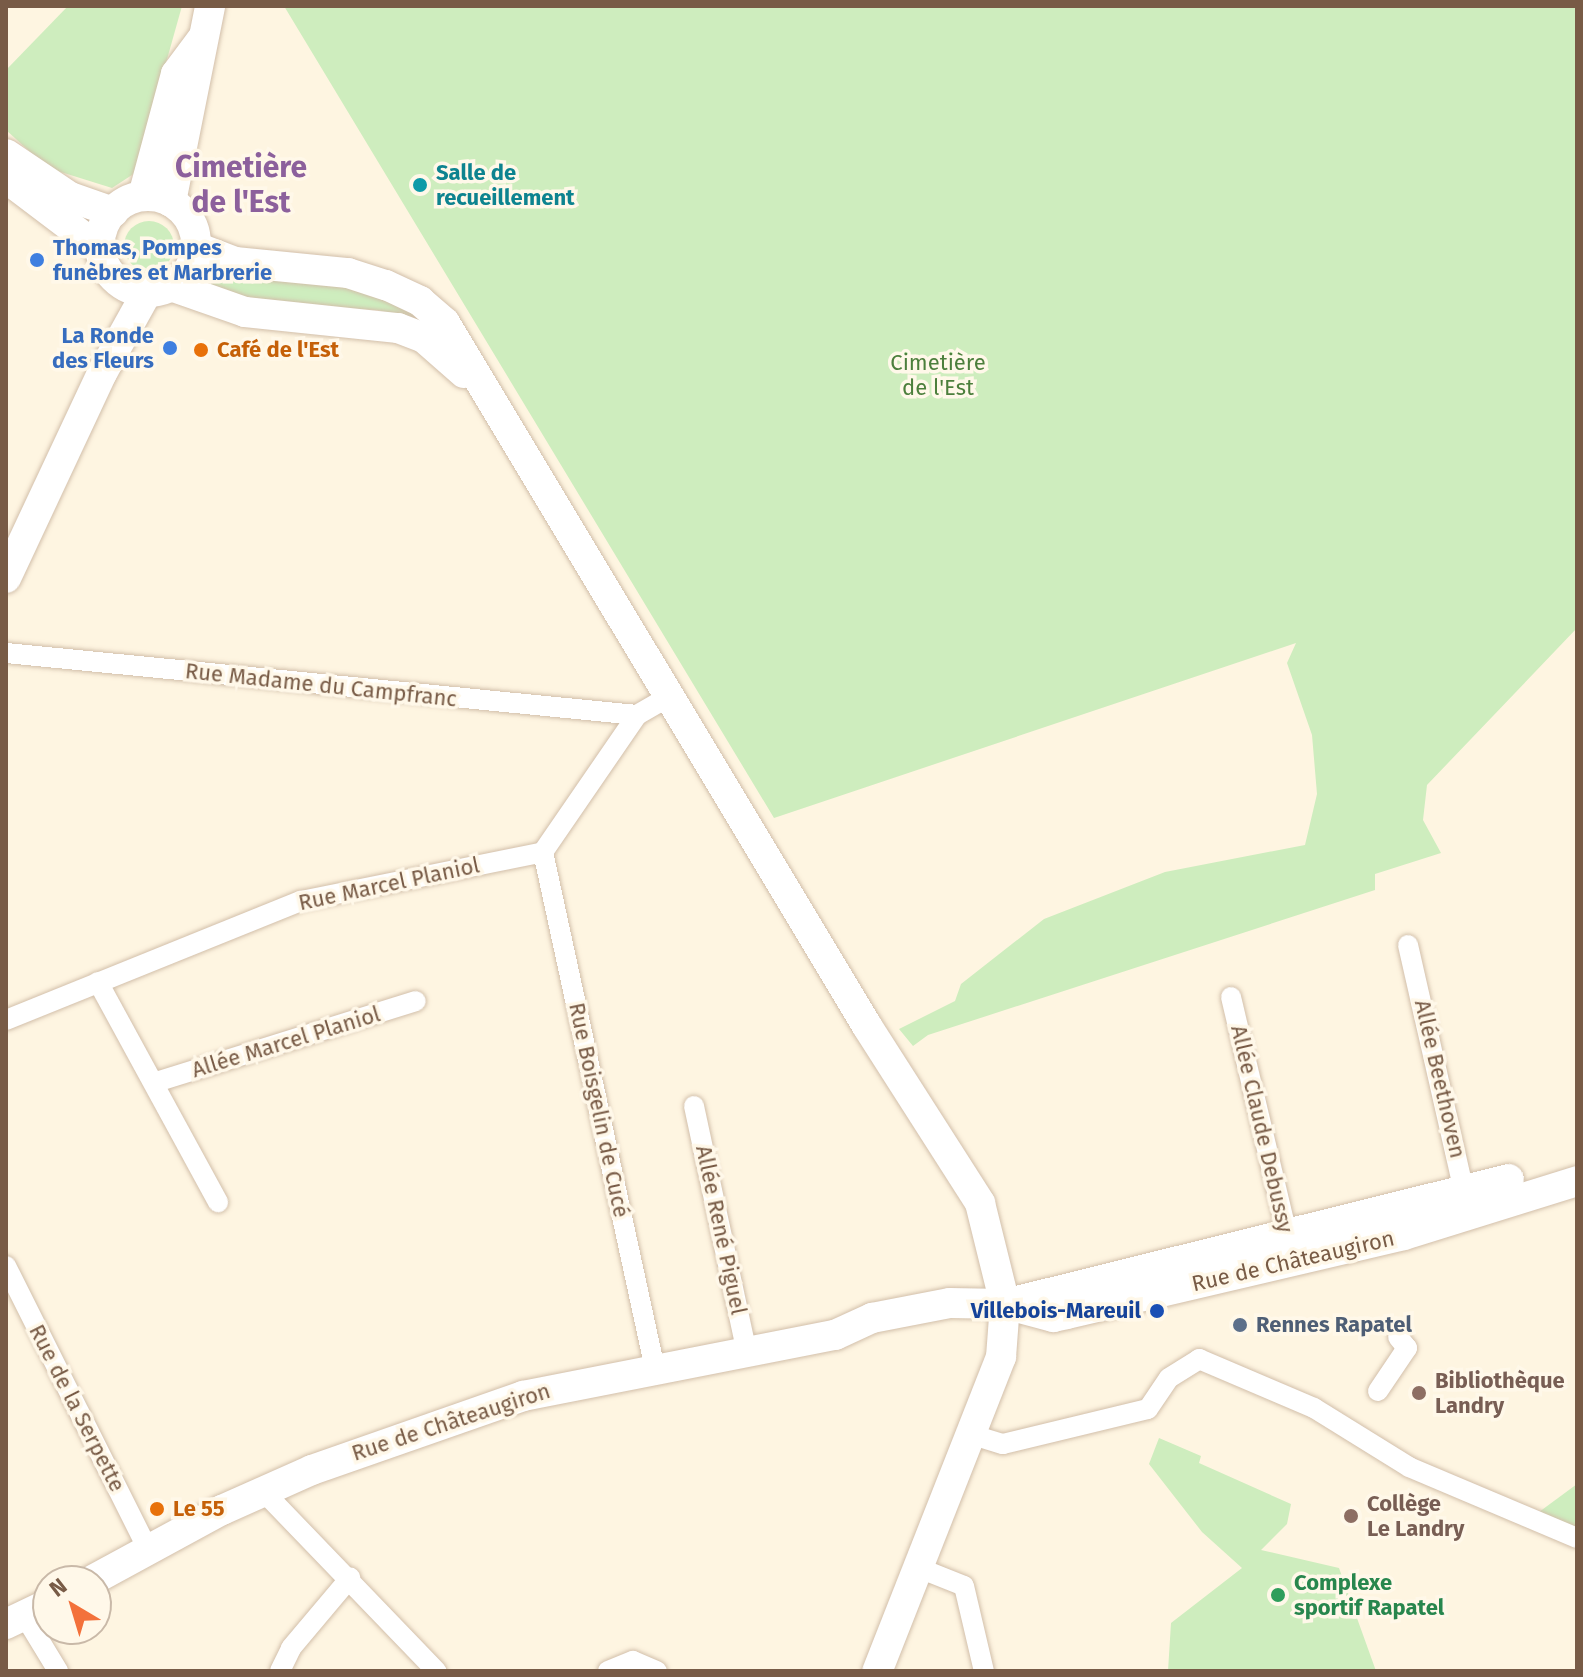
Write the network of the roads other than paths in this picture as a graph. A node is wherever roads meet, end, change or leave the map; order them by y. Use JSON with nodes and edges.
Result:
{"nodes":[{"id":1,"x":210,"y":6,"type":"edge"},
{"id":2,"x":6,"y":154,"type":"edge"},
{"id":3,"x":6,"y":178,"type":"edge"},
{"id":4,"x":157,"y":199,"type":"junction"},
{"id":5,"x":113,"y":212,"type":"junction"},
{"id":6,"x":196,"y":247,"type":"junction"},
{"id":7,"x":100,"y":249,"type":"junction"},
{"id":8,"x":159,"y":289,"type":"junction"},
{"id":9,"x":492,"y":406,"type":"junction"},
{"id":10,"x":6,"y":578,"type":"edge"},
{"id":11,"x":6,"y":653,"type":"edge"},
{"id":12,"x":668,"y":697,"type":"junction"},
{"id":13,"x":637,"y":715,"type":"junction"},
{"id":14,"x":543,"y":852,"type":"junction"},
{"id":15,"x":1408,"y":945,"type":"dead end"},
{"id":16,"x":98,"y":982,"type":"junction"},
{"id":17,"x":1231,"y":997,"type":"dead end"},
{"id":18,"x":416,"y":1001,"type":"dead end"},
{"id":19,"x":6,"y":1020,"type":"edge"},
{"id":20,"x":156,"y":1082,"type":"junction"},
{"id":21,"x":694,"y":1106,"type":"dead end"},
{"id":22,"x":1577,"y":1162,"type":"edge"},
{"id":23,"x":1577,"y":1181,"type":"edge"},
{"id":24,"x":218,"y":1202,"type":"dead end"},
{"id":25,"x":1466,"y":1202,"type":"junction"},
{"id":26,"x":1286,"y":1233,"type":"junction"},
{"id":27,"x":1294,"y":1262,"type":"junction"},
{"id":28,"x":6,"y":1266,"type":"edge"},
{"id":29,"x":1005,"y":1304,"type":"junction"},
{"id":30,"x":1398,"y":1337,"type":"dead end"},
{"id":31,"x":747,"y":1353,"type":"junction"},
{"id":32,"x":655,"y":1369,"type":"junction"},
{"id":33,"x":1378,"y":1391,"type":"dead end"},
{"id":34,"x":973,"y":1435,"type":"junction"},
{"id":35,"x":263,"y":1491,"type":"junction"},
{"id":36,"x":1577,"y":1538,"type":"edge"},
{"id":37,"x":148,"y":1549,"type":"junction"},
{"id":38,"x":919,"y":1568,"type":"junction"},
{"id":39,"x":112,"y":1569,"type":"edge"},
{"id":40,"x":350,"y":1578,"type":"junction"},
{"id":41,"x":26,"y":1614,"type":"edge"},
{"id":42,"x":58,"y":1671,"type":"edge"},
{"id":43,"x":280,"y":1671,"type":"edge"},
{"id":44,"x":436,"y":1671,"type":"edge"},
{"id":45,"x":608,"y":1671,"type":"edge"},
{"id":46,"x":657,"y":1671,"type":"edge"},
{"id":47,"x":877,"y":1671,"type":"edge"},
{"id":48,"x":984,"y":1671,"type":"edge"}],
"edges":[{"from":1,"to":4,"type":"main road"},
{"from":2,"to":5,"type":"main road"},
{"from":3,"to":7,"type":"main road"},
{"from":4,"to":5,"type":"main road"},
{"from":4,"to":6,"type":"main road"},
{"from":5,"to":7,"type":"main road"},
{"from":6,"to":8,"type":"main road"},
{"from":6,"to":9,"type":"main road"},
{"from":7,"to":8,"type":"main road"},
{"from":8,"to":9,"type":"main road"},
{"from":8,"to":10,"type":"main road"},
{"from":9,"to":12,"type":"main road"},
{"from":11,"to":13,"type":"street","name":"Rue Madame du Campfranc"},
{"from":12,"to":13,"type":"street"},
{"from":12,"to":29,"type":"main road"},
{"from":13,"to":14,"type":"street"},
{"from":14,"to":16,"type":"street","name":"Rue Marcel Planiol"},
{"from":14,"to":32,"type":"street","name":"Rue Boisgelin de Cucé"},
{"from":15,"to":25,"type":"street","name":"Allée Beethoven"},
{"from":16,"to":19,"type":"street","name":"Rue Marcel Planiol"},
{"from":16,"to":20,"type":"street"},
{"from":17,"to":26,"type":"street","name":"Allée Claude Debussy"},
{"from":18,"to":20,"type":"street","name":"Allée Marcel Planiol"},
{"from":20,"to":24,"type":"street"},
{"from":21,"to":31,"type":"street","name":"Allée René Piguel"},
{"from":22,"to":25,"type":"main road","name":"Rue de Châteaugiron"},
{"from":23,"to":25,"type":"main road","name":"Rue de Châteaugiron"},
{"from":25,"to":26,"type":"main road","name":"Rue de Châteaugiron"},
{"from":25,"to":27,"type":"main road","name":"Rue de Châteaugiron"},
{"from":26,"to":27,"type":"street","name":"Allée Claude Debussy"},
{"from":26,"to":29,"type":"main road","name":"Rue de Châteaugiron"},
{"from":27,"to":29,"type":"main road","name":"Rue de Châteaugiron"},
{"from":28,"to":37,"type":"street","name":"Rue de la Serpette"},
{"from":29,"to":31,"type":"main road","name":"Rue de Châteaugiron"},
{"from":29,"to":34,"type":"main road"},
{"from":30,"to":33,"type":"street"},
{"from":31,"to":32,"type":"main road","name":"Rue de Châteaugiron"},
{"from":32,"to":35,"type":"main road","name":"Rue de Châteaugiron"},
{"from":34,"to":36,"type":"street"},
{"from":34,"to":38,"type":"main road"},
{"from":35,"to":37,"type":"main road","name":"Rue de Châteaugiron"},
{"from":35,"to":40,"type":"street"},
{"from":37,"to":39,"type":"main road","name":"Rue de Châteaugiron"},
{"from":38,"to":47,"type":"main road"},
{"from":38,"to":48,"type":"street"},
{"from":40,"to":43,"type":"street"},
{"from":40,"to":44,"type":"street"},
{"from":41,"to":42,"type":"street"},
{"from":45,"to":46,"type":"street"}]}
